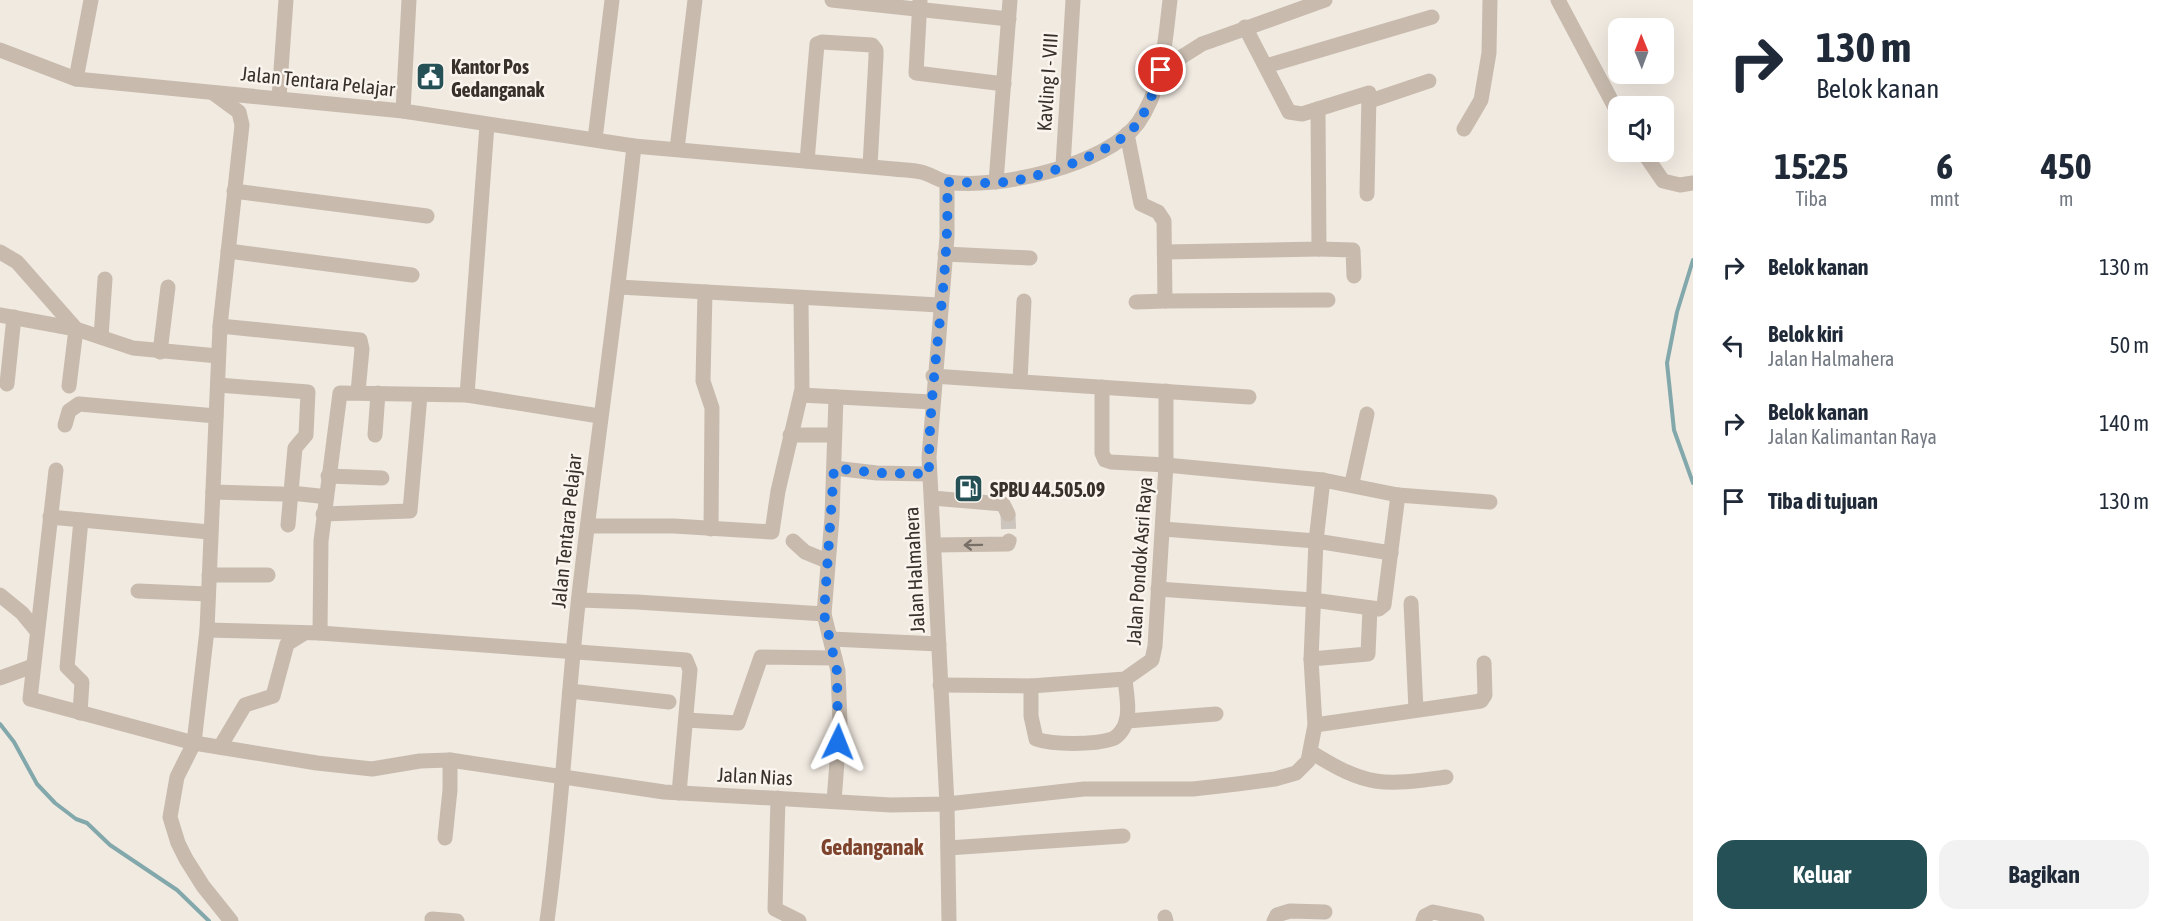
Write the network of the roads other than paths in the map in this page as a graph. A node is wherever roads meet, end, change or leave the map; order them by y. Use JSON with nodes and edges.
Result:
{"nodes":[{"id":1,"x":91,"y":0,"type":"edge"},
{"id":2,"x":286,"y":0,"type":"edge"},
{"id":3,"x":409,"y":0,"type":"edge"},
{"id":4,"x":612,"y":0,"type":"edge"},
{"id":5,"x":695,"y":0,"type":"edge"},
{"id":6,"x":832,"y":0,"type":"edge"},
{"id":7,"x":1010,"y":0,"type":"edge"},
{"id":8,"x":1073,"y":0,"type":"edge"},
{"id":9,"x":1170,"y":0,"type":"edge"},
{"id":10,"x":1325,"y":0,"type":"edge"},
{"id":11,"x":1490,"y":0,"type":"edge"},
{"id":12,"x":1558,"y":0,"type":"edge"},
{"id":13,"x":919,"y":5,"type":"edge"},
{"id":14,"x":1432,"y":17,"type":"dead end"},
{"id":15,"x":1009,"y":19,"type":"junction"},
{"id":16,"x":1245,"y":27,"type":"junction"},
{"id":17,"x":0,"y":50,"type":"edge"},
{"id":18,"x":1266,"y":66,"type":"junction"},
{"id":19,"x":1161,"y":70,"type":"junction"},
{"id":20,"x":76,"y":79,"type":"junction"},
{"id":21,"x":1429,"y":81,"type":"dead end"},
{"id":22,"x":1004,"y":84,"type":"junction"},
{"id":23,"x":210,"y":91,"type":"junction"},
{"id":24,"x":1609,"y":96,"type":"edge"},
{"id":25,"x":279,"y":98,"type":"junction"},
{"id":26,"x":1370,"y":101,"type":"junction"},
{"id":27,"x":1318,"y":110,"type":"junction"},
{"id":28,"x":403,"y":111,"type":"junction"},
{"id":29,"x":487,"y":125,"type":"junction"},
{"id":30,"x":1464,"y":129,"type":"dead end"},
{"id":31,"x":1127,"y":134,"type":"junction"},
{"id":32,"x":595,"y":139,"type":"junction"},
{"id":33,"x":634,"y":146,"type":"junction"},
{"id":34,"x":676,"y":149,"type":"junction"},
{"id":35,"x":807,"y":161,"type":"junction"},
{"id":36,"x":1650,"y":162,"type":"edge"},
{"id":37,"x":870,"y":166,"type":"junction"},
{"id":38,"x":1063,"y":166,"type":"junction"},
{"id":39,"x":947,"y":182,"type":"junction"},
{"id":40,"x":996,"y":183,"type":"junction"},
{"id":41,"x":1693,"y":183,"type":"edge"},
{"id":42,"x":234,"y":191,"type":"junction"},
{"id":43,"x":1367,"y":194,"type":"dead end"},
{"id":44,"x":427,"y":216,"type":"dead end"},
{"id":45,"x":1318,"y":249,"type":"junction"},
{"id":46,"x":228,"y":251,"type":"junction"},
{"id":47,"x":0,"y":252,"type":"edge"},
{"id":48,"x":1165,"y":252,"type":"junction"},
{"id":49,"x":945,"y":254,"type":"junction"},
{"id":50,"x":1030,"y":258,"type":"dead end"},
{"id":51,"x":412,"y":275,"type":"dead end"},
{"id":52,"x":1354,"y":276,"type":"dead end"},
{"id":53,"x":105,"y":279,"type":"dead end"},
{"id":54,"x":168,"y":287,"type":"dead end"},
{"id":55,"x":619,"y":287,"type":"junction"},
{"id":56,"x":705,"y":292,"type":"junction"},
{"id":57,"x":801,"y":298,"type":"junction"},
{"id":58,"x":1328,"y":300,"type":"dead end"},
{"id":59,"x":1024,"y":301,"type":"dead end"},
{"id":60,"x":1165,"y":301,"type":"junction"},
{"id":61,"x":1136,"y":302,"type":"dead end"},
{"id":62,"x":939,"y":305,"type":"junction"},
{"id":63,"x":7,"y":316,"type":"edge"},
{"id":64,"x":220,"y":326,"type":"junction"},
{"id":65,"x":76,"y":329,"type":"junction"},
{"id":66,"x":101,"y":337,"type":"junction"},
{"id":67,"x":160,"y":352,"type":"junction"},
{"id":68,"x":218,"y":356,"type":"junction"},
{"id":69,"x":933,"y":376,"type":"junction"},
{"id":70,"x":1020,"y":381,"type":"junction"},
{"id":71,"x":7,"y":384,"type":"dead end"},
{"id":72,"x":218,"y":385,"type":"junction"},
{"id":73,"x":69,"y":386,"type":"dead end"},
{"id":74,"x":1102,"y":387,"type":"junction"},
{"id":75,"x":1166,"y":391,"type":"junction"},
{"id":76,"x":358,"y":393,"type":"junction"},
{"id":77,"x":378,"y":393,"type":"junction"},
{"id":78,"x":420,"y":395,"type":"junction"},
{"id":79,"x":467,"y":395,"type":"junction"},
{"id":80,"x":801,"y":395,"type":"junction"},
{"id":81,"x":836,"y":397,"type":"junction"},
{"id":82,"x":1249,"y":397,"type":"dead end"},
{"id":83,"x":932,"y":402,"type":"junction"},
{"id":84,"x":1367,"y":414,"type":"dead end"},
{"id":85,"x":216,"y":416,"type":"junction"},
{"id":86,"x":599,"y":416,"type":"junction"},
{"id":87,"x":65,"y":425,"type":"dead end"},
{"id":88,"x":375,"y":435,"type":"dead end"},
{"id":89,"x":790,"y":435,"type":"junction"},
{"id":90,"x":834,"y":435,"type":"junction"},
{"id":91,"x":1166,"y":465,"type":"junction"},
{"id":92,"x":834,"y":468,"type":"junction"},
{"id":93,"x":56,"y":470,"type":"dead end"},
{"id":94,"x":929,"y":474,"type":"junction"},
{"id":95,"x":328,"y":476,"type":"junction"},
{"id":96,"x":382,"y":478,"type":"dead end"},
{"id":97,"x":1323,"y":480,"type":"junction"},
{"id":98,"x":1352,"y":483,"type":"junction"},
{"id":99,"x":213,"y":492,"type":"junction"},
{"id":100,"x":287,"y":494,"type":"junction"},
{"id":101,"x":1398,"y":495,"type":"junction"},
{"id":102,"x":320,"y":496,"type":"dead end"},
{"id":103,"x":932,"y":498,"type":"junction"},
{"id":104,"x":1490,"y":502,"type":"dead end"},
{"id":105,"x":323,"y":514,"type":"junction"},
{"id":106,"x":1008,"y":514,"type":"dead end"},
{"id":107,"x":51,"y":517,"type":"junction"},
{"id":108,"x":81,"y":520,"type":"junction"},
{"id":109,"x":288,"y":525,"type":"dead end"},
{"id":110,"x":588,"y":526,"type":"junction"},
{"id":111,"x":711,"y":529,"type":"junction"},
{"id":112,"x":1163,"y":529,"type":"junction"},
{"id":113,"x":209,"y":532,"type":"junction"},
{"id":114,"x":1316,"y":540,"type":"junction"},
{"id":115,"x":793,"y":541,"type":"dead end"},
{"id":116,"x":1009,"y":541,"type":"dead end"},
{"id":117,"x":935,"y":545,"type":"junction"},
{"id":118,"x":1391,"y":553,"type":"junction"},
{"id":119,"x":827,"y":561,"type":"junction"},
{"id":120,"x":209,"y":575,"type":"junction"},
{"id":121,"x":268,"y":575,"type":"dead end"},
{"id":122,"x":1158,"y":589,"type":"junction"},
{"id":123,"x":138,"y":591,"type":"dead end"},
{"id":124,"x":208,"y":594,"type":"junction"},
{"id":125,"x":0,"y":595,"type":"edge"},
{"id":126,"x":579,"y":600,"type":"junction"},
{"id":127,"x":1313,"y":600,"type":"junction"},
{"id":128,"x":1411,"y":603,"type":"dead end"},
{"id":129,"x":1370,"y":608,"type":"junction"},
{"id":130,"x":824,"y":614,"type":"junction"},
{"id":131,"x":36,"y":630,"type":"junction"},
{"id":132,"x":207,"y":630,"type":"junction"},
{"id":133,"x":313,"y":633,"type":"junction"},
{"id":134,"x":831,"y":639,"type":"junction"},
{"id":135,"x":939,"y":645,"type":"junction"},
{"id":136,"x":573,"y":651,"type":"junction"},
{"id":137,"x":835,"y":658,"type":"junction"},
{"id":138,"x":1311,"y":659,"type":"junction"},
{"id":139,"x":1484,"y":663,"type":"dead end"},
{"id":140,"x":33,"y":666,"type":"junction"},
{"id":141,"x":0,"y":678,"type":"edge"},
{"id":142,"x":1125,"y":679,"type":"junction"},
{"id":143,"x":940,"y":685,"type":"junction"},
{"id":144,"x":1031,"y":686,"type":"junction"},
{"id":145,"x":570,"y":691,"type":"junction"},
{"id":146,"x":669,"y":702,"type":"dead end"},
{"id":147,"x":1416,"y":710,"type":"junction"},
{"id":148,"x":80,"y":713,"type":"junction"},
{"id":149,"x":1216,"y":714,"type":"dead end"},
{"id":150,"x":686,"y":720,"type":"junction"},
{"id":151,"x":1127,"y":721,"type":"junction"},
{"id":152,"x":1315,"y":725,"type":"junction"},
{"id":153,"x":194,"y":743,"type":"junction"},
{"id":154,"x":220,"y":747,"type":"junction"},
{"id":155,"x":1311,"y":752,"type":"junction"},
{"id":156,"x":450,"y":760,"type":"junction"},
{"id":157,"x":561,"y":776,"type":"junction"},
{"id":158,"x":1446,"y":777,"type":"dead end"},
{"id":159,"x":679,"y":793,"type":"junction"},
{"id":160,"x":778,"y":798,"type":"junction"},
{"id":161,"x":834,"y":801,"type":"junction"},
{"id":162,"x":947,"y":804,"type":"junction"},
{"id":163,"x":1123,"y":836,"type":"dead end"},
{"id":164,"x":445,"y":838,"type":"dead end"},
{"id":165,"x":948,"y":848,"type":"junction"},
{"id":166,"x":1325,"y":912,"type":"dead end"},
{"id":167,"x":432,"y":919,"type":"dead end"},
{"id":168,"x":231,"y":921,"type":"edge"},
{"id":169,"x":457,"y":921,"type":"edge"},
{"id":170,"x":547,"y":921,"type":"edge"},
{"id":171,"x":800,"y":921,"type":"edge"},
{"id":172,"x":950,"y":921,"type":"edge"},
{"id":173,"x":1274,"y":921,"type":"edge"},
{"id":174,"x":1423,"y":921,"type":"edge"},
{"id":175,"x":1477,"y":921,"type":"edge"}],
"edges":[{"from":1,"to":20,"type":"street"},
{"from":2,"to":25,"type":"street"},
{"from":3,"to":28,"type":"street"},
{"from":4,"to":32,"type":"street"},
{"from":5,"to":34,"type":"street"},
{"from":6,"to":13,"type":"street"},
{"from":7,"to":15,"type":"street"},
{"from":8,"to":38,"type":"street","name":"Kavling I - VIII"},
{"from":9,"to":19,"type":"street"},
{"from":10,"to":16,"type":"street"},
{"from":11,"to":30,"type":"street"},
{"from":12,"to":24,"type":"street"},
{"from":13,"to":15,"type":"street"},
{"from":13,"to":22,"type":"street"},
{"from":14,"to":18,"type":"street"},
{"from":15,"to":22,"type":"street"},
{"from":16,"to":18,"type":"street"},
{"from":16,"to":19,"type":"street"},
{"from":17,"to":20,"type":"street","name":"Jalan Tentara Pelajar"},
{"from":18,"to":27,"type":"street"},
{"from":19,"to":31,"type":"street"},
{"from":20,"to":23,"type":"street","name":"Jalan Tentara Pelajar"},
{"from":21,"to":26,"type":"street"},
{"from":22,"to":40,"type":"street"},
{"from":23,"to":25,"type":"street","name":"Jalan Tentara Pelajar"},
{"from":23,"to":42,"type":"street"},
{"from":25,"to":28,"type":"street","name":"Jalan Tentara Pelajar"},
{"from":26,"to":27,"type":"street"},
{"from":26,"to":43,"type":"street"},
{"from":27,"to":45,"type":"street"},
{"from":28,"to":29,"type":"street","name":"Jalan Tentara Pelajar"},
{"from":29,"to":32,"type":"street","name":"Jalan Tentara Pelajar"},
{"from":29,"to":79,"type":"street"},
{"from":31,"to":38,"type":"street","name":"Jalan Tentara Pelajar"},
{"from":31,"to":48,"type":"street"},
{"from":32,"to":33,"type":"street","name":"Jalan Tentara Pelajar"},
{"from":33,"to":34,"type":"street","name":"Jalan Tentara Pelajar"},
{"from":33,"to":55,"type":"street","name":"Jalan Tentara Pelajar"},
{"from":34,"to":35,"type":"street","name":"Jalan Tentara Pelajar"},
{"from":35,"to":37,"type":"street","name":"Jalan Tentara Pelajar"},
{"from":35,"to":37,"type":"street"},
{"from":36,"to":41,"type":"street"},
{"from":37,"to":39,"type":"street","name":"Jalan Tentara Pelajar"},
{"from":38,"to":40,"type":"street","name":"Jalan Tentara Pelajar"},
{"from":39,"to":40,"type":"street","name":"Jalan Tentara Pelajar"},
{"from":39,"to":49,"type":"street","name":"Jalan Halmahera"},
{"from":42,"to":44,"type":"street"},
{"from":42,"to":46,"type":"street"},
{"from":45,"to":48,"type":"street"},
{"from":45,"to":52,"type":"street"},
{"from":46,"to":51,"type":"street"},
{"from":46,"to":64,"type":"street"},
{"from":47,"to":65,"type":"street"},
{"from":48,"to":60,"type":"street"},
{"from":49,"to":50,"type":"street"},
{"from":49,"to":62,"type":"street","name":"Jalan Halmahera"},
{"from":53,"to":66,"type":"street"},
{"from":54,"to":67,"type":"street"},
{"from":55,"to":56,"type":"street"},
{"from":55,"to":86,"type":"street","name":"Jalan Tentara Pelajar"},
{"from":56,"to":57,"type":"street"},
{"from":56,"to":111,"type":"street"},
{"from":57,"to":62,"type":"street"},
{"from":57,"to":80,"type":"street"},
{"from":58,"to":60,"type":"street"},
{"from":59,"to":70,"type":"street"},
{"from":60,"to":61,"type":"street"},
{"from":62,"to":69,"type":"street","name":"Jalan Halmahera"},
{"from":63,"to":65,"type":"street"},
{"from":63,"to":71,"type":"street"},
{"from":64,"to":68,"type":"street"},
{"from":64,"to":76,"type":"street"},
{"from":65,"to":66,"type":"street"},
{"from":65,"to":73,"type":"street"},
{"from":66,"to":67,"type":"street"},
{"from":67,"to":68,"type":"street"},
{"from":68,"to":72,"type":"street"},
{"from":69,"to":70,"type":"street"},
{"from":69,"to":83,"type":"street","name":"Jalan Halmahera"},
{"from":70,"to":74,"type":"street"},
{"from":72,"to":85,"type":"street"},
{"from":72,"to":100,"type":"street"},
{"from":74,"to":75,"type":"street"},
{"from":74,"to":91,"type":"street"},
{"from":75,"to":82,"type":"street"},
{"from":75,"to":91,"type":"street"},
{"from":76,"to":77,"type":"street"},
{"from":76,"to":95,"type":"street"},
{"from":77,"to":78,"type":"street"},
{"from":77,"to":88,"type":"street"},
{"from":78,"to":79,"type":"street"},
{"from":78,"to":105,"type":"street"},
{"from":79,"to":86,"type":"street"},
{"from":80,"to":81,"type":"street"},
{"from":80,"to":89,"type":"street"},
{"from":81,"to":83,"type":"street"},
{"from":81,"to":90,"type":"street"},
{"from":83,"to":94,"type":"street","name":"Jalan Halmahera"},
{"from":84,"to":98,"type":"street"},
{"from":85,"to":87,"type":"street"},
{"from":85,"to":99,"type":"street"},
{"from":86,"to":110,"type":"street","name":"Jalan Tentara Pelajar"},
{"from":89,"to":90,"type":"street"},
{"from":89,"to":111,"type":"street"},
{"from":90,"to":92,"type":"street"},
{"from":91,"to":97,"type":"street","name":"Jalan Pondok Asri Raya"},
{"from":91,"to":112,"type":"street","name":"Jalan Pondok Asri Raya"},
{"from":92,"to":94,"type":"street"},
{"from":92,"to":119,"type":"street"},
{"from":93,"to":107,"type":"street"},
{"from":94,"to":103,"type":"street","name":"Jalan Halmahera"},
{"from":95,"to":96,"type":"street"},
{"from":95,"to":105,"type":"street"},
{"from":97,"to":98,"type":"street","name":"Jalan Pondok Asri Raya"},
{"from":97,"to":114,"type":"street"},
{"from":98,"to":101,"type":"street","name":"Jalan Pondok Asri Raya"},
{"from":99,"to":100,"type":"street"},
{"from":99,"to":113,"type":"street"},
{"from":100,"to":102,"type":"street"},
{"from":100,"to":109,"type":"street"},
{"from":101,"to":104,"type":"street","name":"Jalan Pondok Asri Raya"},
{"from":101,"to":118,"type":"street"},
{"from":103,"to":106,"type":"street"},
{"from":103,"to":117,"type":"street","name":"Jalan Halmahera"},
{"from":105,"to":133,"type":"street"},
{"from":107,"to":108,"type":"street"},
{"from":107,"to":131,"type":"street"},
{"from":108,"to":113,"type":"street"},
{"from":108,"to":148,"type":"street"},
{"from":110,"to":111,"type":"street"},
{"from":110,"to":126,"type":"street","name":"Jalan Tentara Pelajar"},
{"from":112,"to":114,"type":"street"},
{"from":112,"to":122,"type":"street","name":"Jalan Pondok Asri Raya"},
{"from":113,"to":120,"type":"street"},
{"from":114,"to":118,"type":"street"},
{"from":114,"to":127,"type":"street"},
{"from":115,"to":119,"type":"street"},
{"from":116,"to":117,"type":"street","one_way":true},
{"from":117,"to":135,"type":"street","name":"Jalan Halmahera"},
{"from":118,"to":129,"type":"street"},
{"from":119,"to":130,"type":"street"},
{"from":120,"to":121,"type":"street"},
{"from":120,"to":124,"type":"street"},
{"from":122,"to":127,"type":"street"},
{"from":122,"to":142,"type":"street","name":"Jalan Pondok Asri Raya"},
{"from":123,"to":124,"type":"street"},
{"from":124,"to":132,"type":"street"},
{"from":125,"to":131,"type":"street"},
{"from":126,"to":130,"type":"street"},
{"from":126,"to":136,"type":"street","name":"Jalan Tentara Pelajar"},
{"from":127,"to":129,"type":"street"},
{"from":127,"to":138,"type":"street"},
{"from":128,"to":147,"type":"street"},
{"from":129,"to":138,"type":"street"},
{"from":130,"to":134,"type":"street"},
{"from":131,"to":140,"type":"street"},
{"from":132,"to":133,"type":"street"},
{"from":132,"to":153,"type":"street"},
{"from":133,"to":136,"type":"street"},
{"from":133,"to":154,"type":"street"},
{"from":134,"to":135,"type":"street"},
{"from":134,"to":137,"type":"street"},
{"from":135,"to":143,"type":"street","name":"Jalan Halmahera"},
{"from":136,"to":145,"type":"street","name":"Jalan Tentara Pelajar"},
{"from":136,"to":150,"type":"street"},
{"from":137,"to":150,"type":"street"},
{"from":137,"to":161,"type":"street"},
{"from":138,"to":152,"type":"street"},
{"from":139,"to":147,"type":"street"},
{"from":140,"to":141,"type":"street"},
{"from":140,"to":148,"type":"street","name":"Jalan Nias"},
{"from":142,"to":144,"type":"street"},
{"from":142,"to":151,"type":"street"},
{"from":143,"to":144,"type":"street"},
{"from":143,"to":162,"type":"street","name":"Jalan Halmahera"},
{"from":144,"to":151,"type":"street"},
{"from":145,"to":146,"type":"street"},
{"from":145,"to":157,"type":"street","name":"Jalan Tentara Pelajar"},
{"from":147,"to":152,"type":"street"},
{"from":148,"to":153,"type":"street","name":"Jalan Nias"},
{"from":149,"to":151,"type":"street"},
{"from":150,"to":159,"type":"street"},
{"from":152,"to":155,"type":"street"},
{"from":153,"to":154,"type":"street","name":"Jalan Nias"},
{"from":153,"to":168,"type":"street"},
{"from":154,"to":156,"type":"street","name":"Jalan Nias"},
{"from":155,"to":158,"type":"street"},
{"from":155,"to":162,"type":"street","name":"Jalan Nias"},
{"from":156,"to":157,"type":"street","name":"Jalan Nias"},
{"from":156,"to":164,"type":"street"},
{"from":157,"to":159,"type":"street","name":"Jalan Nias"},
{"from":157,"to":170,"type":"street","name":"Jalan Tentara Pelajar"},
{"from":159,"to":160,"type":"street","name":"Jalan Nias"},
{"from":160,"to":161,"type":"street","name":"Jalan Nias"},
{"from":160,"to":171,"type":"street"},
{"from":161,"to":162,"type":"street","name":"Jalan Nias"},
{"from":162,"to":165,"type":"street","name":"Jalan Halmahera"},
{"from":163,"to":165,"type":"street"},
{"from":165,"to":172,"type":"street","name":"Jalan Halmahera"},
{"from":166,"to":173,"type":"street"},
{"from":167,"to":169,"type":"street"},
{"from":174,"to":175,"type":"street"}]}
